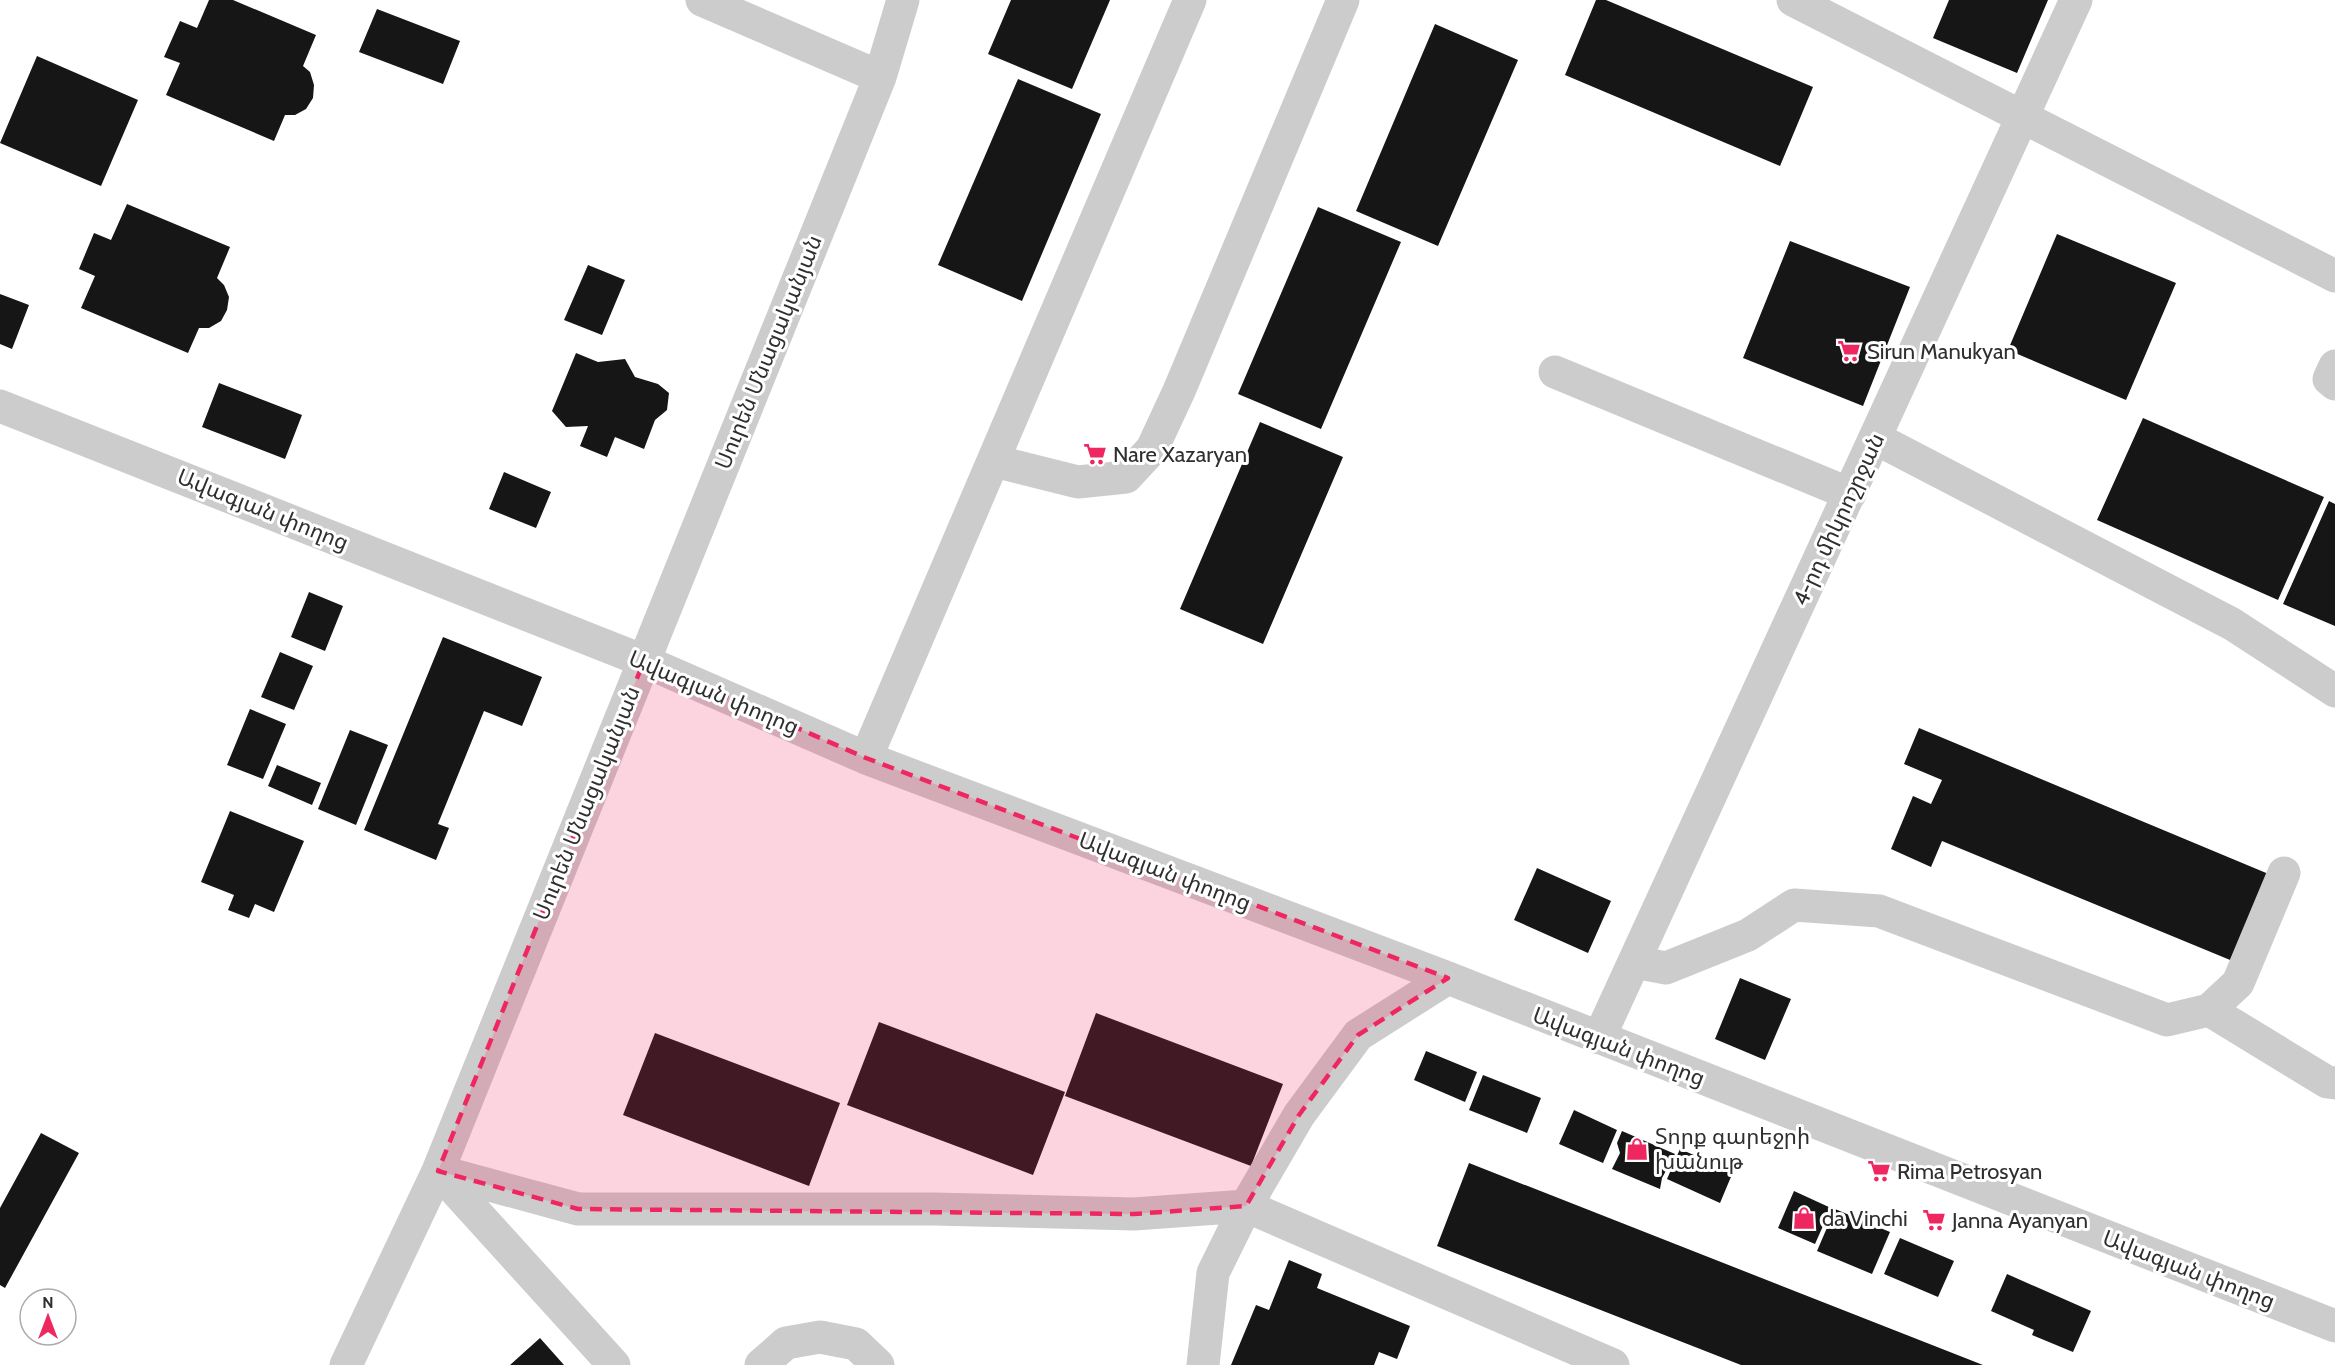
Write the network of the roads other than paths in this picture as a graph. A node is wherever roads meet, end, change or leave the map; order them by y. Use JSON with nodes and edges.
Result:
{"nodes":[{"id":1,"x":702,"y":0,"type":"edge"},
{"id":2,"x":903,"y":0,"type":"edge"},
{"id":3,"x":1190,"y":0,"type":"edge"},
{"id":4,"x":1343,"y":0,"type":"edge"},
{"id":5,"x":2076,"y":0,"type":"edge"},
{"id":6,"x":1808,"y":3,"type":"edge"},
{"id":7,"x":880,"y":77,"type":"junction"},
{"id":8,"x":2023,"y":117,"type":"junction"},
{"id":9,"x":2335,"y":276,"type":"edge"},
{"id":10,"x":2335,"y":366,"type":"edge"},
{"id":11,"x":1555,"y":372,"type":"dead end"},
{"id":12,"x":2335,"y":384,"type":"edge"},
{"id":13,"x":0,"y":406,"type":"edge"},
{"id":14,"x":1875,"y":438,"type":"junction"},
{"id":15,"x":994,"y":461,"type":"junction"},
{"id":16,"x":1850,"y":494,"type":"junction"},
{"id":17,"x":644,"y":661,"type":"junction"},
{"id":18,"x":2335,"y":691,"type":"edge"},
{"id":19,"x":866,"y":758,"type":"junction"},
{"id":20,"x":2284,"y":873,"type":"dead end"},
{"id":21,"x":1634,"y":962,"type":"junction"},
{"id":22,"x":1448,"y":978,"type":"junction"},
{"id":23,"x":2209,"y":1010,"type":"junction"},
{"id":24,"x":1599,"y":1038,"type":"junction"},
{"id":25,"x":2335,"y":1083,"type":"edge"},
{"id":26,"x":438,"y":1171,"type":"junction"},
{"id":27,"x":1246,"y":1206,"type":"junction"},
{"id":28,"x":2335,"y":1326,"type":"edge"},
{"id":29,"x":1577,"y":1358,"type":"edge"},
{"id":30,"x":346,"y":1365,"type":"edge"},
{"id":31,"x":614,"y":1365,"type":"edge"},
{"id":32,"x":761,"y":1365,"type":"edge"},
{"id":33,"x":878,"y":1365,"type":"edge"},
{"id":34,"x":1203,"y":1365,"type":"edge"},
{"id":35,"x":1613,"y":1365,"type":"edge"}],
"edges":[{"from":1,"to":7,"type":"street"},
{"from":2,"to":7,"type":"street","name":"Սուրեն Մնացականյան"},
{"from":3,"to":15,"type":"street"},
{"from":4,"to":15,"type":"street"},
{"from":5,"to":8,"type":"street","name":"4-րդ միկրոշրջան"},
{"from":6,"to":8,"type":"street"},
{"from":7,"to":17,"type":"street","name":"Սուրեն Մնացականյան"},
{"from":8,"to":9,"type":"street"},
{"from":8,"to":14,"type":"street","name":"4-րդ միկրոշրջան"},
{"from":10,"to":12,"type":"street"},
{"from":11,"to":16,"type":"street"},
{"from":13,"to":17,"type":"street","name":"Ավագյան փողոց"},
{"from":14,"to":16,"type":"street","name":"4-րդ միկրոշրջան"},
{"from":14,"to":18,"type":"street"},
{"from":15,"to":19,"type":"street"},
{"from":16,"to":21,"type":"street","name":"4-րդ միկրոշրջան"},
{"from":17,"to":19,"type":"street","name":"Ավագյան փողոց"},
{"from":17,"to":26,"type":"street","name":"Սուրեն Մնացականյան"},
{"from":19,"to":22,"type":"street","name":"Ավագյան փողոց"},
{"from":20,"to":23,"type":"street"},
{"from":21,"to":23,"type":"street"},
{"from":21,"to":24,"type":"street","name":"4-րդ միկրոշրջան"},
{"from":22,"to":24,"type":"street","name":"Ավագյան փողոց"},
{"from":22,"to":27,"type":"street"},
{"from":23,"to":25,"type":"street"},
{"from":24,"to":28,"type":"street","name":"Ավագյան փողոց"},
{"from":26,"to":27,"type":"street"},
{"from":26,"to":30,"type":"street","name":"Սուրեն Մնացականյան"},
{"from":26,"to":31,"type":"street"},
{"from":27,"to":29,"type":"street"},
{"from":27,"to":34,"type":"street"},
{"from":29,"to":35,"type":"street"},
{"from":32,"to":33,"type":"street"}]}
